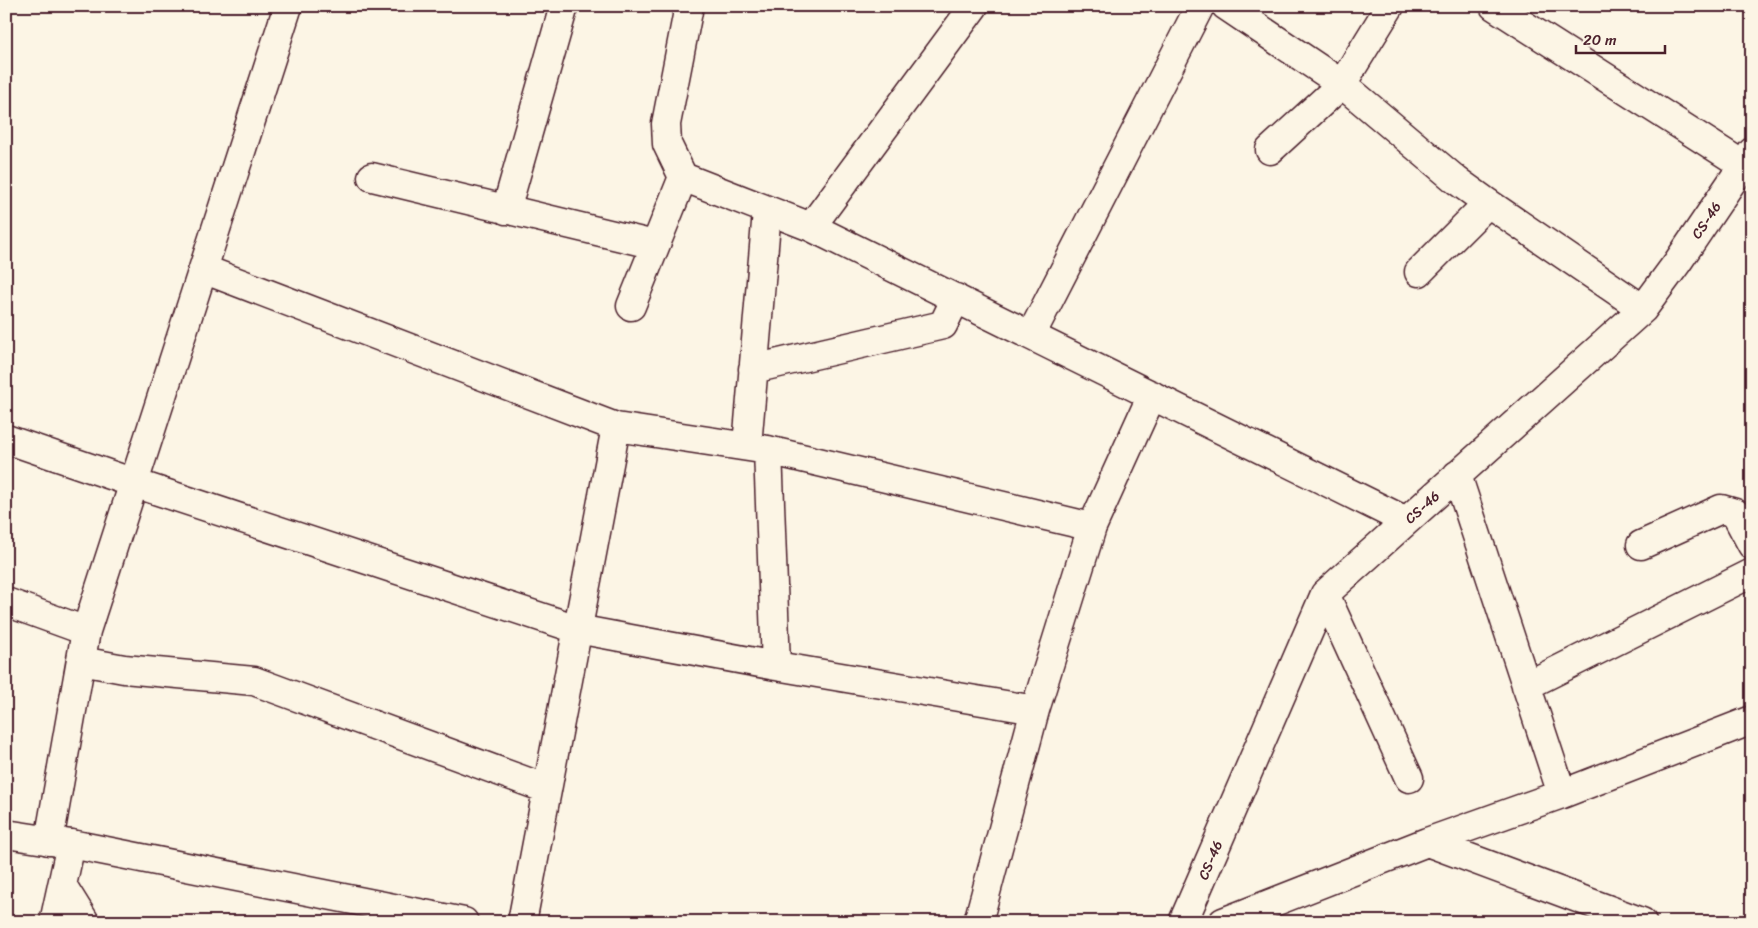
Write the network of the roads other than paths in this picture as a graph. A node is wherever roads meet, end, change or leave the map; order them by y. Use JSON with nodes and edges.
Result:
{"nodes":[{"id":1,"x":288,"y":6,"type":"edge"},
{"id":2,"x":564,"y":6,"type":"edge"},
{"id":3,"x":690,"y":6,"type":"edge"},
{"id":4,"x":974,"y":6,"type":"edge"},
{"id":5,"x":1200,"y":6,"type":"edge"},
{"id":6,"x":1226,"y":6,"type":"edge"},
{"id":7,"x":1390,"y":6,"type":"edge"},
{"id":8,"x":1494,"y":6,"type":"edge"},
{"id":9,"x":1342,"y":84,"type":"junction"},
{"id":10,"x":1270,"y":150,"type":"dead end"},
{"id":11,"x":1747,"y":158,"type":"edge"},
{"id":12,"x":372,"y":177,"type":"dead end"},
{"id":13,"x":683,"y":177,"type":"junction"},
{"id":14,"x":1488,"y":203,"type":"junction"},
{"id":15,"x":506,"y":210,"type":"junction"},
{"id":16,"x":767,"y":210,"type":"junction"},
{"id":17,"x":810,"y":227,"type":"junction"},
{"id":18,"x":655,"y":245,"type":"junction"},
{"id":19,"x":203,"y":269,"type":"junction"},
{"id":20,"x":1419,"y":272,"type":"dead end"},
{"id":21,"x":956,"y":298,"type":"junction"},
{"id":22,"x":631,"y":306,"type":"dead end"},
{"id":23,"x":1643,"y":309,"type":"junction"},
{"id":24,"x":1031,"y":335,"type":"junction"},
{"id":25,"x":753,"y":369,"type":"junction"},
{"id":26,"x":1152,"y":395,"type":"junction"},
{"id":27,"x":616,"y":427,"type":"junction"},
{"id":28,"x":6,"y":439,"type":"edge"},
{"id":29,"x":758,"y":448,"type":"junction"},
{"id":30,"x":1457,"y":476,"type":"junction"},
{"id":31,"x":134,"y":484,"type":"junction"},
{"id":32,"x":1406,"y":521,"type":"junction"},
{"id":33,"x":1092,"y":527,"type":"junction"},
{"id":34,"x":1641,"y":545,"type":"dead end"},
{"id":35,"x":1752,"y":545,"type":"edge"},
{"id":36,"x":1752,"y":573,"type":"edge"},
{"id":37,"x":1325,"y":594,"type":"junction"},
{"id":38,"x":6,"y":602,"type":"edge"},
{"id":39,"x":577,"y":629,"type":"junction"},
{"id":40,"x":86,"y":631,"type":"junction"},
{"id":41,"x":81,"y":661,"type":"junction"},
{"id":42,"x":776,"y":666,"type":"junction"},
{"id":43,"x":1526,"y":686,"type":"junction"},
{"id":44,"x":1035,"y":710,"type":"junction"},
{"id":45,"x":1752,"y":720,"type":"edge"},
{"id":46,"x":1409,"y":778,"type":"dead end"},
{"id":47,"x":547,"y":789,"type":"junction"},
{"id":48,"x":1562,"y":794,"type":"junction"},
{"id":49,"x":6,"y":834,"type":"edge"},
{"id":50,"x":60,"y":842,"type":"junction"},
{"id":51,"x":1427,"y":842,"type":"junction"},
{"id":52,"x":62,"y":885,"type":"junction"},
{"id":53,"x":388,"y":914,"type":"edge"},
{"id":54,"x":1626,"y":919,"type":"edge"},
{"id":55,"x":54,"y":922,"type":"edge"},
{"id":56,"x":85,"y":922,"type":"edge"},
{"id":57,"x":464,"y":922,"type":"edge"},
{"id":58,"x":522,"y":922,"type":"edge"},
{"id":59,"x":978,"y":922,"type":"edge"},
{"id":60,"x":1183,"y":922,"type":"edge"},
{"id":61,"x":1223,"y":922,"type":"edge"}],
"edges":[{"from":1,"to":19,"type":"street"},
{"from":2,"to":15,"type":"street"},
{"from":3,"to":13,"type":"street"},
{"from":4,"to":17,"type":"street"},
{"from":5,"to":24,"type":"street"},
{"from":6,"to":9,"type":"street"},
{"from":7,"to":9,"type":"street"},
{"from":8,"to":11,"type":"street"},
{"from":9,"to":10,"type":"street"},
{"from":9,"to":14,"type":"street"},
{"from":11,"to":23,"type":"street","name":"CS-46"},
{"from":12,"to":15,"type":"street"},
{"from":13,"to":16,"type":"street"},
{"from":13,"to":18,"type":"street"},
{"from":14,"to":20,"type":"street"},
{"from":14,"to":23,"type":"street"},
{"from":15,"to":18,"type":"street"},
{"from":16,"to":17,"type":"street"},
{"from":16,"to":25,"type":"street"},
{"from":17,"to":21,"type":"street"},
{"from":18,"to":22,"type":"street"},
{"from":19,"to":27,"type":"street"},
{"from":19,"to":31,"type":"street"},
{"from":21,"to":24,"type":"street"},
{"from":21,"to":25,"type":"street"},
{"from":23,"to":30,"type":"street","name":"CS-46"},
{"from":24,"to":26,"type":"street"},
{"from":25,"to":29,"type":"street"},
{"from":26,"to":32,"type":"street"},
{"from":26,"to":33,"type":"street"},
{"from":27,"to":29,"type":"street"},
{"from":27,"to":39,"type":"street"},
{"from":28,"to":31,"type":"street"},
{"from":29,"to":33,"type":"street"},
{"from":29,"to":42,"type":"street"},
{"from":30,"to":32,"type":"street","name":"CS-46"},
{"from":30,"to":43,"type":"street"},
{"from":31,"to":39,"type":"street"},
{"from":31,"to":40,"type":"street"},
{"from":32,"to":37,"type":"street","name":"CS-46"},
{"from":33,"to":44,"type":"street"},
{"from":34,"to":35,"type":"street"},
{"from":36,"to":43,"type":"street"},
{"from":37,"to":46,"type":"street"},
{"from":37,"to":60,"type":"street","name":"CS-46"},
{"from":38,"to":40,"type":"street"},
{"from":39,"to":42,"type":"street"},
{"from":39,"to":47,"type":"street"},
{"from":40,"to":41,"type":"street"},
{"from":41,"to":47,"type":"street"},
{"from":41,"to":50,"type":"street"},
{"from":42,"to":44,"type":"street"},
{"from":43,"to":48,"type":"street"},
{"from":44,"to":59,"type":"street"},
{"from":45,"to":48,"type":"street"},
{"from":47,"to":58,"type":"street"},
{"from":48,"to":51,"type":"street"},
{"from":49,"to":50,"type":"street"},
{"from":50,"to":52,"type":"street"},
{"from":50,"to":53,"type":"street"},
{"from":51,"to":54,"type":"street"},
{"from":51,"to":61,"type":"street"},
{"from":52,"to":55,"type":"street"},
{"from":52,"to":56,"type":"street"},
{"from":53,"to":57,"type":"street"}]}
